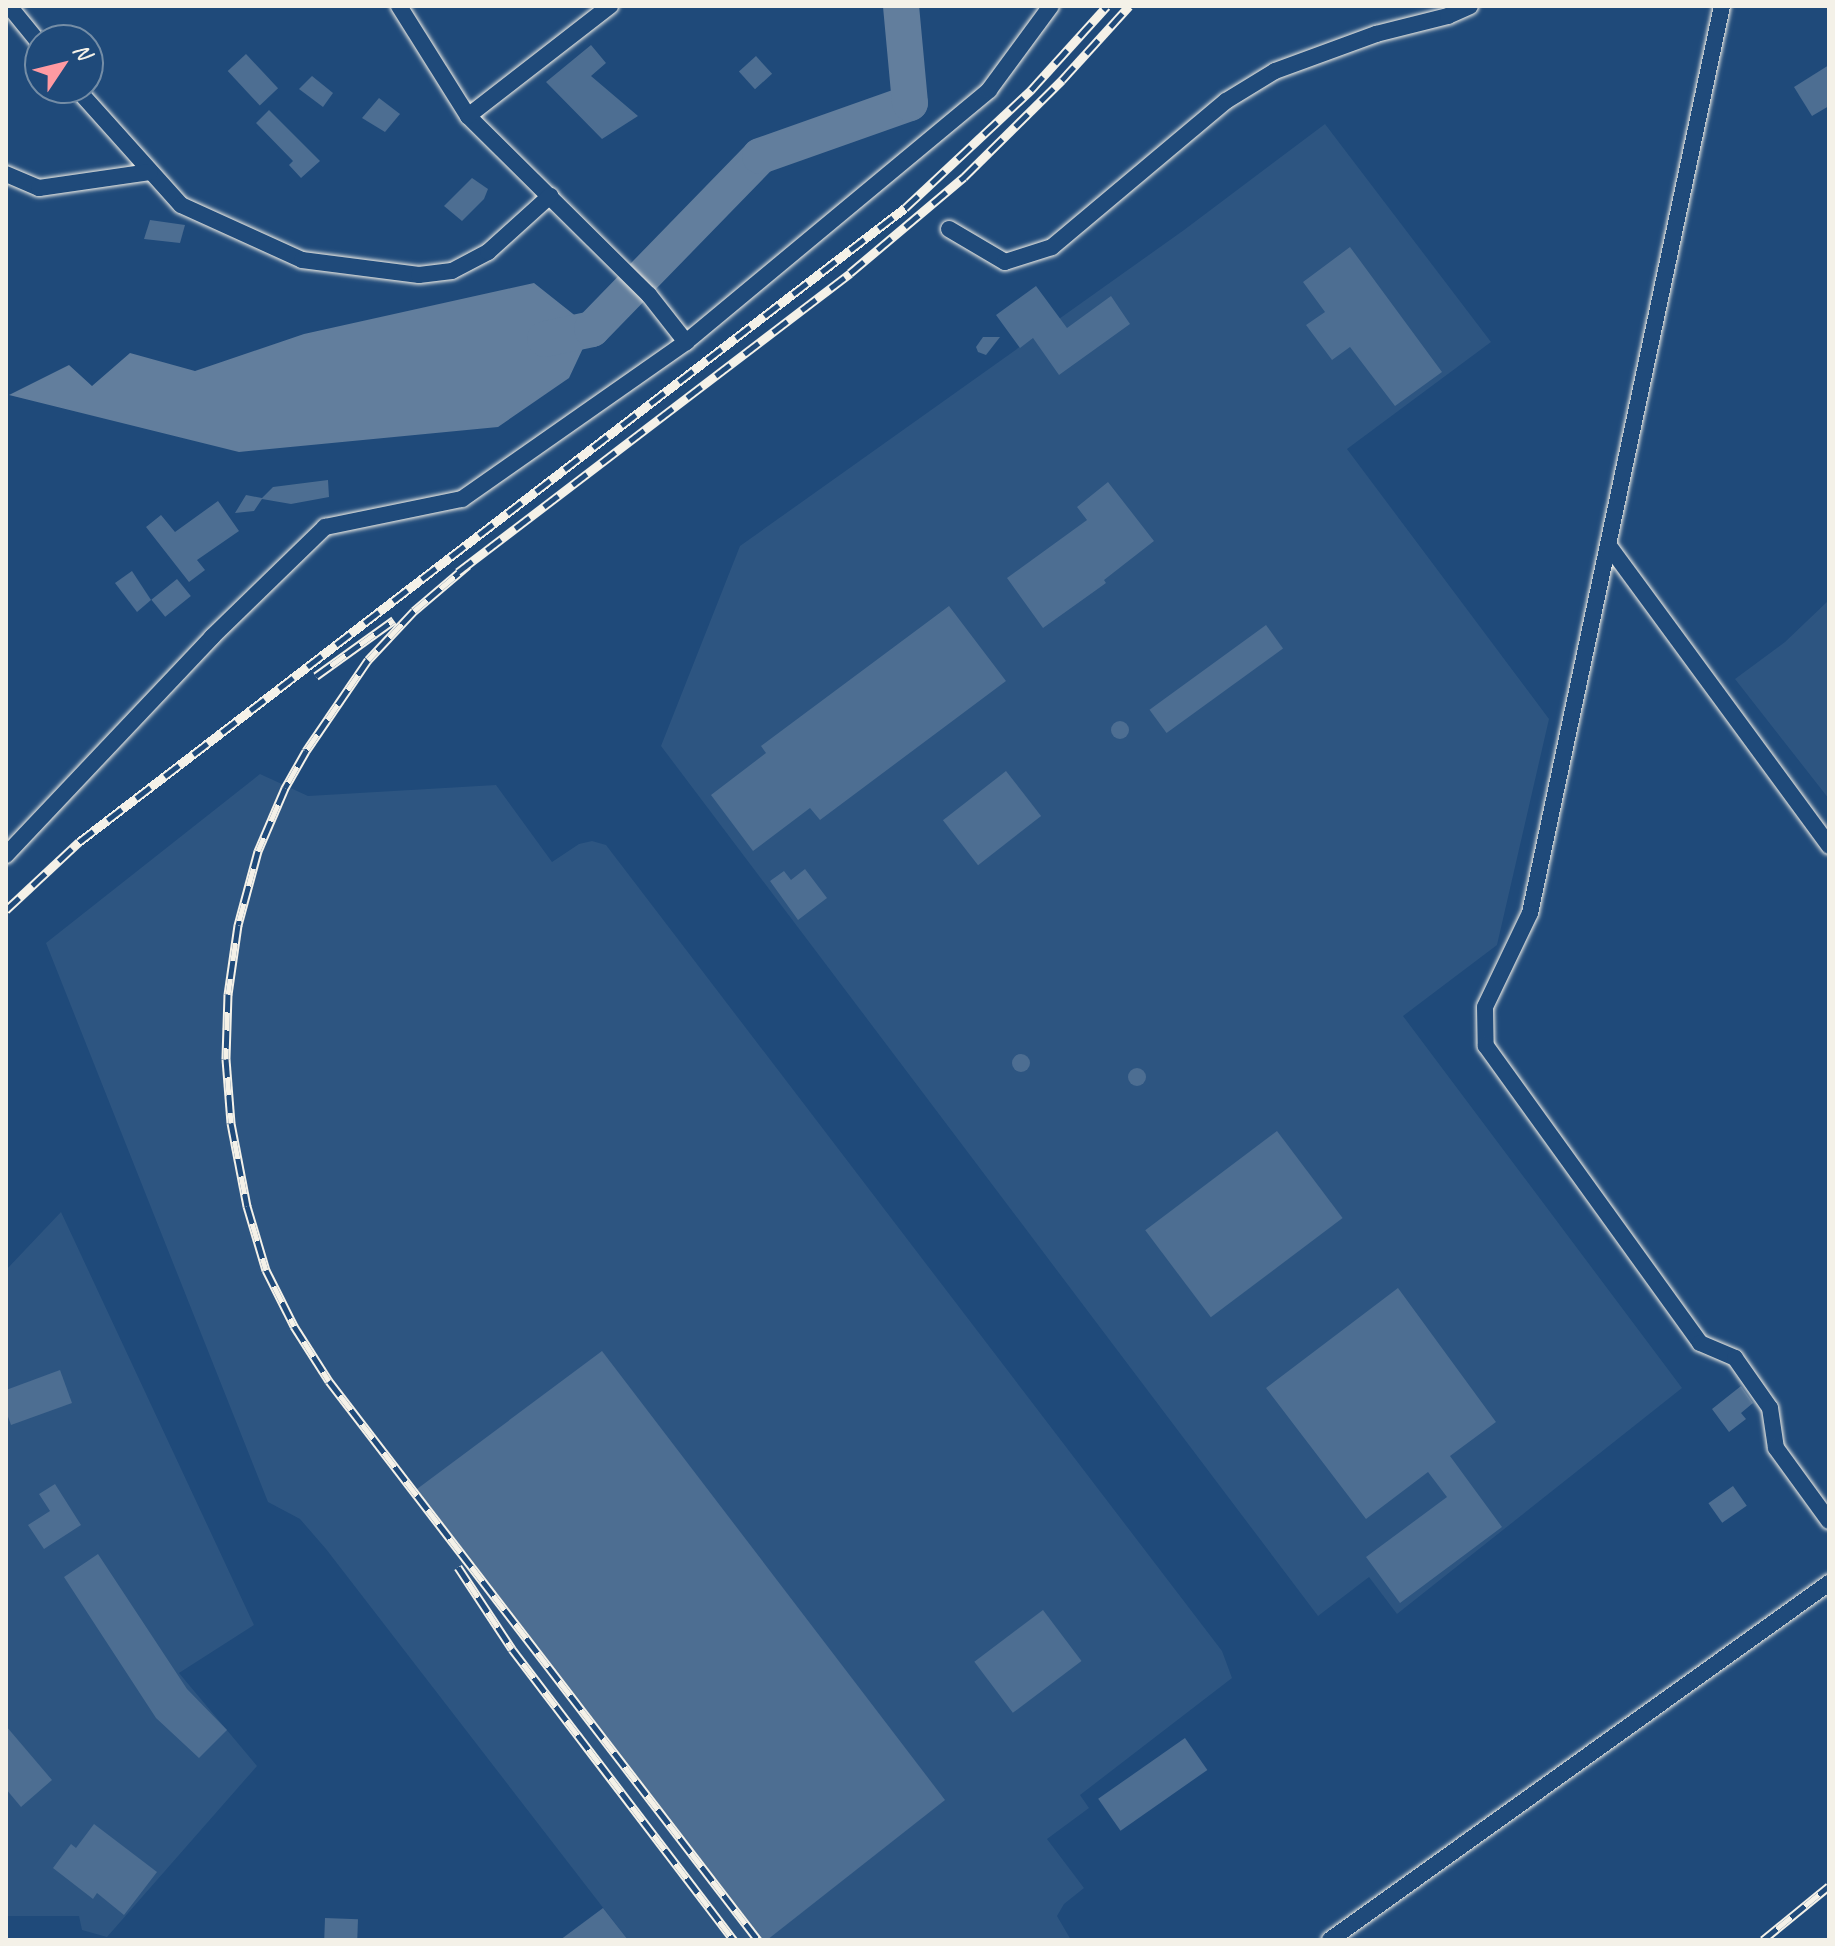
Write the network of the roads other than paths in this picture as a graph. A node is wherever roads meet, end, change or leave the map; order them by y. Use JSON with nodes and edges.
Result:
{"nodes":[{"id":1,"x":9,"y":6,"type":"edge"},
{"id":2,"x":399,"y":6,"type":"edge"},
{"id":3,"x":610,"y":6,"type":"edge"},
{"id":4,"x":1051,"y":6,"type":"edge"},
{"id":5,"x":1470,"y":6,"type":"edge"},
{"id":6,"x":1722,"y":6,"type":"edge"},
{"id":7,"x":24,"y":24,"type":"edge"},
{"id":8,"x":90,"y":104,"type":"edge"},
{"id":9,"x":468,"y":116,"type":"junction"},
{"id":10,"x":150,"y":172,"type":"junction"},
{"id":11,"x":6,"y":174,"type":"edge"},
{"id":12,"x":550,"y":196,"type":"junction"},
{"id":13,"x":949,"y":229,"type":"dead end"},
{"id":14,"x":686,"y":342,"type":"junction"},
{"id":15,"x":1609,"y":546,"type":"junction"},
{"id":16,"x":1829,"y":846,"type":"edge"},
{"id":17,"x":6,"y":855,"type":"edge"},
{"id":18,"x":1829,"y":1521,"type":"edge"},
{"id":19,"x":1829,"y":1583,"type":"edge"},
{"id":20,"x":1330,"y":1940,"type":"edge"}],
"edges":[{"from":1,"to":7,"type":"street"},
{"from":2,"to":9,"type":"street"},
{"from":3,"to":9,"type":"street"},
{"from":4,"to":14,"type":"street"},
{"from":5,"to":13,"type":"street"},
{"from":6,"to":15,"type":"street"},
{"from":8,"to":10,"type":"street"},
{"from":9,"to":12,"type":"street"},
{"from":10,"to":11,"type":"street"},
{"from":10,"to":12,"type":"street"},
{"from":12,"to":14,"type":"street"},
{"from":14,"to":17,"type":"street"},
{"from":15,"to":16,"type":"street"},
{"from":15,"to":18,"type":"street"},
{"from":19,"to":20,"type":"street"}]}
